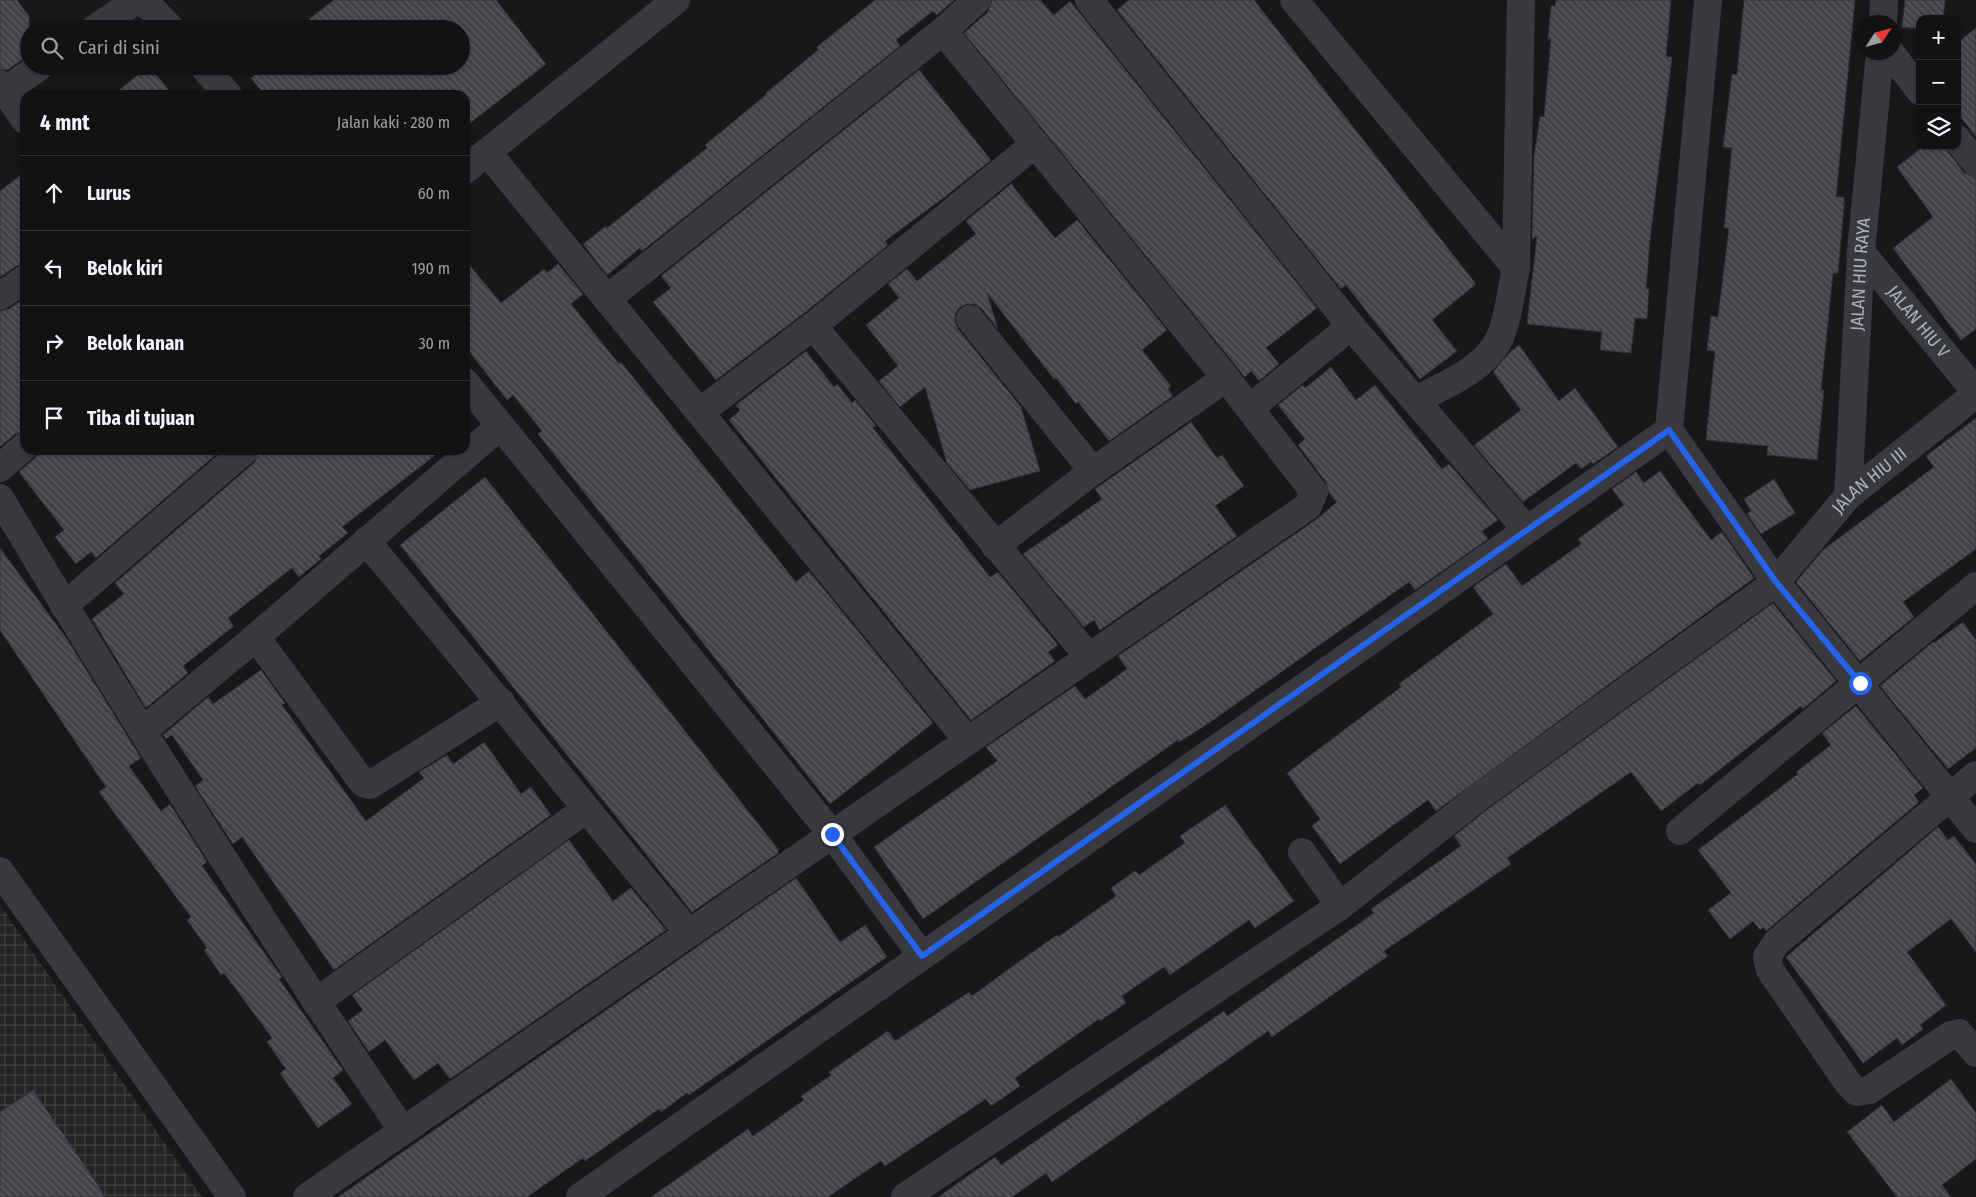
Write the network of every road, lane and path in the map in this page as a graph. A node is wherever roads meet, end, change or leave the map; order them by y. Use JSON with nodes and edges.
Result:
{"nodes":[{"id":1,"x":676,"y":0,"type":"edge"},
{"id":2,"x":977,"y":0,"type":"edge"},
{"id":3,"x":1089,"y":0,"type":"edge"},
{"id":4,"x":1294,"y":0,"type":"edge"},
{"id":5,"x":1521,"y":0,"type":"edge"},
{"id":6,"x":1708,"y":0,"type":"edge"},
{"id":7,"x":1884,"y":0,"type":"edge"},
{"id":8,"x":1883,"y":15,"type":"edge"},
{"id":9,"x":107,"y":20,"type":"edge"},
{"id":10,"x":162,"y":20,"type":"edge"},
{"id":11,"x":943,"y":31,"type":"junction"},
{"id":12,"x":1879,"y":60,"type":"edge"},
{"id":13,"x":1896,"y":60,"type":"edge"},
{"id":14,"x":24,"y":75,"type":"edge"},
{"id":15,"x":211,"y":75,"type":"edge"},
{"id":16,"x":1916,"y":86,"type":"edge"},
{"id":17,"x":2,"y":87,"type":"edge"},
{"id":18,"x":224,"y":90,"type":"edge"},
{"id":19,"x":20,"y":113,"type":"edge"},
{"id":20,"x":1035,"y":144,"type":"junction"},
{"id":21,"x":1961,"y":144,"type":"edge"},
{"id":22,"x":487,"y":152,"type":"junction"},
{"id":23,"x":1976,"y":163,"type":"edge"},
{"id":24,"x":470,"y":166,"type":"edge"},
{"id":25,"x":1861,"y":252,"type":"junction"},
{"id":26,"x":1516,"y":268,"type":"junction"},
{"id":27,"x":20,"y":282,"type":"edge"},
{"id":28,"x":0,"y":296,"type":"edge"},
{"id":29,"x":608,"y":299,"type":"junction"},
{"id":30,"x":970,"y":319,"type":"dead end"},
{"id":31,"x":813,"y":326,"type":"junction"},
{"id":32,"x":1351,"y":326,"type":"junction"},
{"id":33,"x":1226,"y":378,"type":"junction"},
{"id":34,"x":470,"y":388,"type":"edge"},
{"id":35,"x":1976,"y":393,"type":"edge"},
{"id":36,"x":1416,"y":400,"type":"junction"},
{"id":37,"x":1250,"y":408,"type":"junction"},
{"id":38,"x":700,"y":412,"type":"junction"},
{"id":39,"x":500,"y":426,"type":"junction"},
{"id":40,"x":1669,"y":430,"type":"junction"},
{"id":41,"x":20,"y":450,"type":"edge"},
{"id":42,"x":470,"y":452,"type":"edge"},
{"id":43,"x":239,"y":455,"type":"edge"},
{"id":44,"x":466,"y":455,"type":"edge"},
{"id":45,"x":0,"y":468,"type":"edge"},
{"id":46,"x":1093,"y":471,"type":"junction"},
{"id":47,"x":1848,"y":496,"type":"junction"},
{"id":48,"x":0,"y":498,"type":"edge"},
{"id":49,"x":1527,"y":530,"type":"junction"},
{"id":50,"x":366,"y":540,"type":"junction"},
{"id":51,"x":994,"y":546,"type":"junction"},
{"id":52,"x":1776,"y":582,"type":"junction"},
{"id":53,"x":1976,"y":586,"type":"edge"},
{"id":54,"x":64,"y":606,"type":"junction"},
{"id":55,"x":256,"y":637,"type":"junction"},
{"id":56,"x":1089,"y":657,"type":"junction"},
{"id":57,"x":1860,"y":683,"type":"junction"},
{"id":58,"x":501,"y":702,"type":"junction"},
{"id":59,"x":144,"y":730,"type":"junction"},
{"id":60,"x":968,"y":740,"type":"junction"},
{"id":61,"x":1976,"y":775,"type":"edge"},
{"id":62,"x":1950,"y":796,"type":"junction"},
{"id":63,"x":585,"y":810,"type":"junction"},
{"id":64,"x":1976,"y":829,"type":"edge"},
{"id":65,"x":1680,"y":831,"type":"dead end"},
{"id":66,"x":832,"y":834,"type":"junction"},
{"id":67,"x":1302,"y":852,"type":"dead end"},
{"id":68,"x":0,"y":872,"type":"edge"},
{"id":69,"x":1340,"y":906,"type":"junction"},
{"id":70,"x":689,"y":932,"type":"junction"},
{"id":71,"x":922,"y":956,"type":"junction"},
{"id":72,"x":316,"y":1002,"type":"junction"},
{"id":73,"x":1976,"y":1053,"type":"edge"},
{"id":74,"x":403,"y":1131,"type":"junction"},
{"id":75,"x":232,"y":1197,"type":"edge"},
{"id":76,"x":307,"y":1197,"type":"edge"},
{"id":77,"x":580,"y":1197,"type":"edge"},
{"id":78,"x":905,"y":1197,"type":"edge"}],
"edges":[{"from":1,"to":22,"type":"street"},
{"from":2,"to":11,"type":"street"},
{"from":3,"to":32,"type":"street"},
{"from":4,"to":26,"type":"street"},
{"from":5,"to":26,"type":"street"},
{"from":6,"to":40,"type":"street"},
{"from":7,"to":8,"type":"street"},
{"from":9,"to":10,"type":"street"},
{"from":11,"to":20,"type":"street"},
{"from":11,"to":29,"type":"street"},
{"from":12,"to":25,"type":"street","name":"JALAN HIU RAYA"},
{"from":13,"to":16,"type":"street"},
{"from":14,"to":17,"type":"street"},
{"from":15,"to":18,"type":"street"},
{"from":17,"to":19,"type":"street"},
{"from":20,"to":31,"type":"street"},
{"from":20,"to":33,"type":"street"},
{"from":21,"to":23,"type":"street"},
{"from":22,"to":24,"type":"street"},
{"from":22,"to":29,"type":"street"},
{"from":25,"to":35,"type":"street","name":"JALAN HIU V"},
{"from":25,"to":47,"type":"street","name":"JALAN HIU RAYA"},
{"from":26,"to":36,"type":"street"},
{"from":27,"to":28,"type":"street"},
{"from":29,"to":38,"type":"street"},
{"from":30,"to":46,"type":"street"},
{"from":31,"to":38,"type":"street"},
{"from":31,"to":51,"type":"street"},
{"from":32,"to":36,"type":"street"},
{"from":32,"to":37,"type":"street"},
{"from":33,"to":37,"type":"street"},
{"from":33,"to":46,"type":"street"},
{"from":34,"to":39,"type":"street"},
{"from":35,"to":47,"type":"street","name":"JALAN HIU III"},
{"from":36,"to":49,"type":"street"},
{"from":37,"to":56,"type":"street"},
{"from":38,"to":60,"type":"street"},
{"from":39,"to":42,"type":"street"},
{"from":39,"to":66,"type":"street"},
{"from":40,"to":49,"type":"street"},
{"from":40,"to":52,"type":"street"},
{"from":41,"to":45,"type":"street"},
{"from":43,"to":54,"type":"street"},
{"from":44,"to":50,"type":"street"},
{"from":46,"to":51,"type":"street"},
{"from":47,"to":52,"type":"street","name":"JALAN HIU III"},
{"from":48,"to":54,"type":"street"},
{"from":49,"to":71,"type":"street"},
{"from":50,"to":55,"type":"street"},
{"from":50,"to":58,"type":"street"},
{"from":51,"to":56,"type":"street"},
{"from":52,"to":57,"type":"street"},
{"from":52,"to":69,"type":"street","name":"JALAN HIU III"},
{"from":53,"to":57,"type":"street"},
{"from":54,"to":59,"type":"street"},
{"from":55,"to":58,"type":"street"},
{"from":55,"to":59,"type":"street"},
{"from":56,"to":60,"type":"street"},
{"from":57,"to":62,"type":"street"},
{"from":57,"to":65,"type":"street"},
{"from":58,"to":63,"type":"street"},
{"from":59,"to":72,"type":"street"},
{"from":60,"to":66,"type":"street"},
{"from":61,"to":62,"type":"street"},
{"from":62,"to":64,"type":"street"},
{"from":62,"to":73,"type":"street"},
{"from":63,"to":70,"type":"street"},
{"from":63,"to":72,"type":"street"},
{"from":66,"to":70,"type":"street"},
{"from":66,"to":71,"type":"street"},
{"from":67,"to":69,"type":"street"},
{"from":68,"to":75,"type":"street"},
{"from":69,"to":78,"type":"street","name":"JALAN HIU III"},
{"from":70,"to":74,"type":"street"},
{"from":71,"to":77,"type":"street"},
{"from":72,"to":74,"type":"street"},
{"from":74,"to":76,"type":"street"}]}
